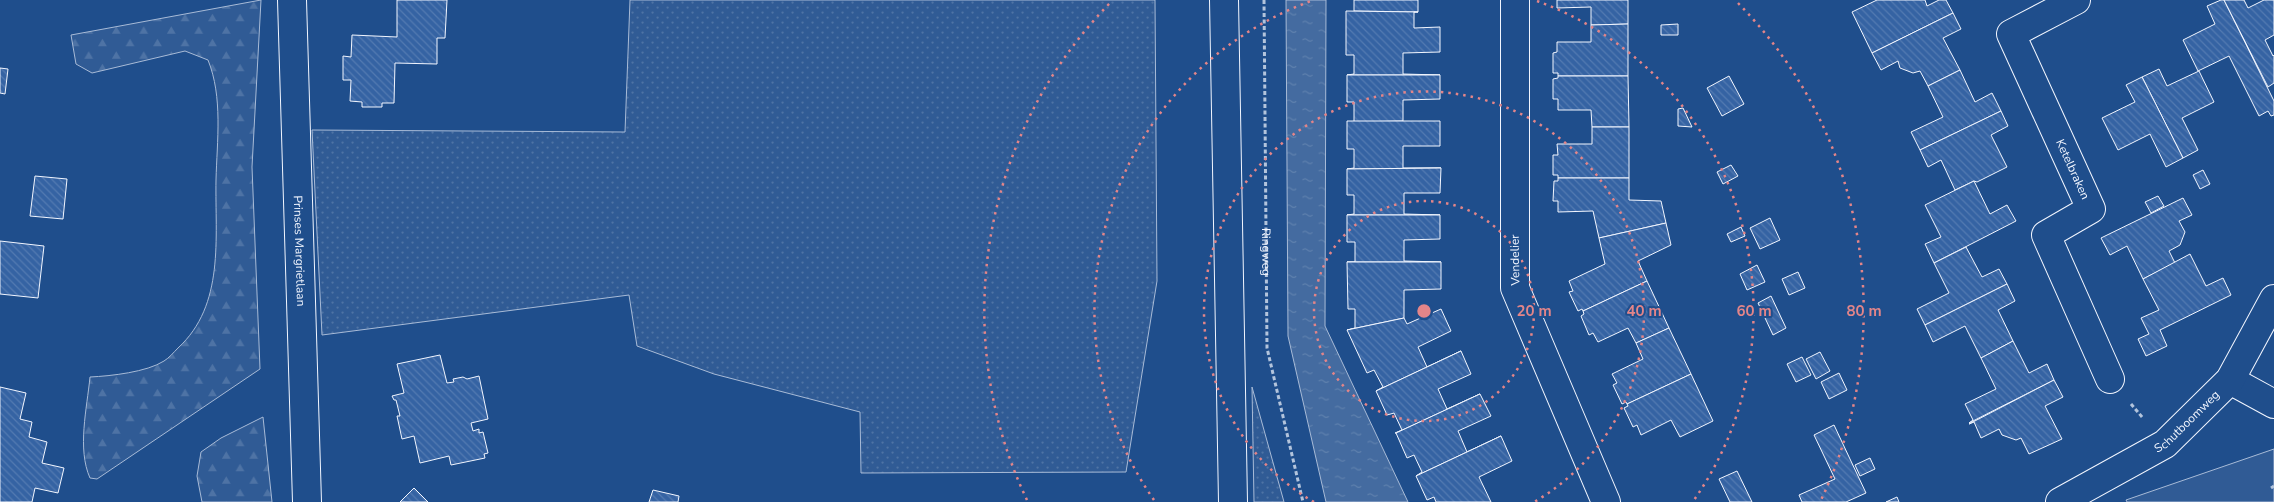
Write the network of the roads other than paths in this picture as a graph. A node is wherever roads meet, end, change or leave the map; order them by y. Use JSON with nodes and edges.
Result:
{"nodes":[{"id":1,"x":292,"y":0,"type":"edge"},
{"id":2,"x":1224,"y":0,"type":"edge"},
{"id":3,"x":1515,"y":0,"type":"edge"},
{"id":4,"x":2076,"y":0,"type":"edge"},
{"id":5,"x":2274,"y":299,"type":"edge"},
{"id":6,"x":2110,"y":379,"type":"road end"},
{"id":7,"x":2230,"y":380,"type":"junction"},
{"id":8,"x":2274,"y":404,"type":"edge"},
{"id":9,"x":307,"y":502,"type":"edge"},
{"id":10,"x":1233,"y":502,"type":"edge"},
{"id":11,"x":1606,"y":502,"type":"edge"},
{"id":12,"x":2060,"y":502,"type":"edge"}],
"edges":[{"from":1,"to":9,"type":"street","name":"Prinses Margrietlaan"},
{"from":2,"to":10,"type":"street"},
{"from":3,"to":11,"type":"street","name":"Vendelier"},
{"from":4,"to":6,"type":"street","name":"Ketelbraken"},
{"from":5,"to":7,"type":"street","name":"Schutboomweg"},
{"from":7,"to":8,"type":"street"},
{"from":7,"to":12,"type":"street","name":"Schutboomweg"}]}
